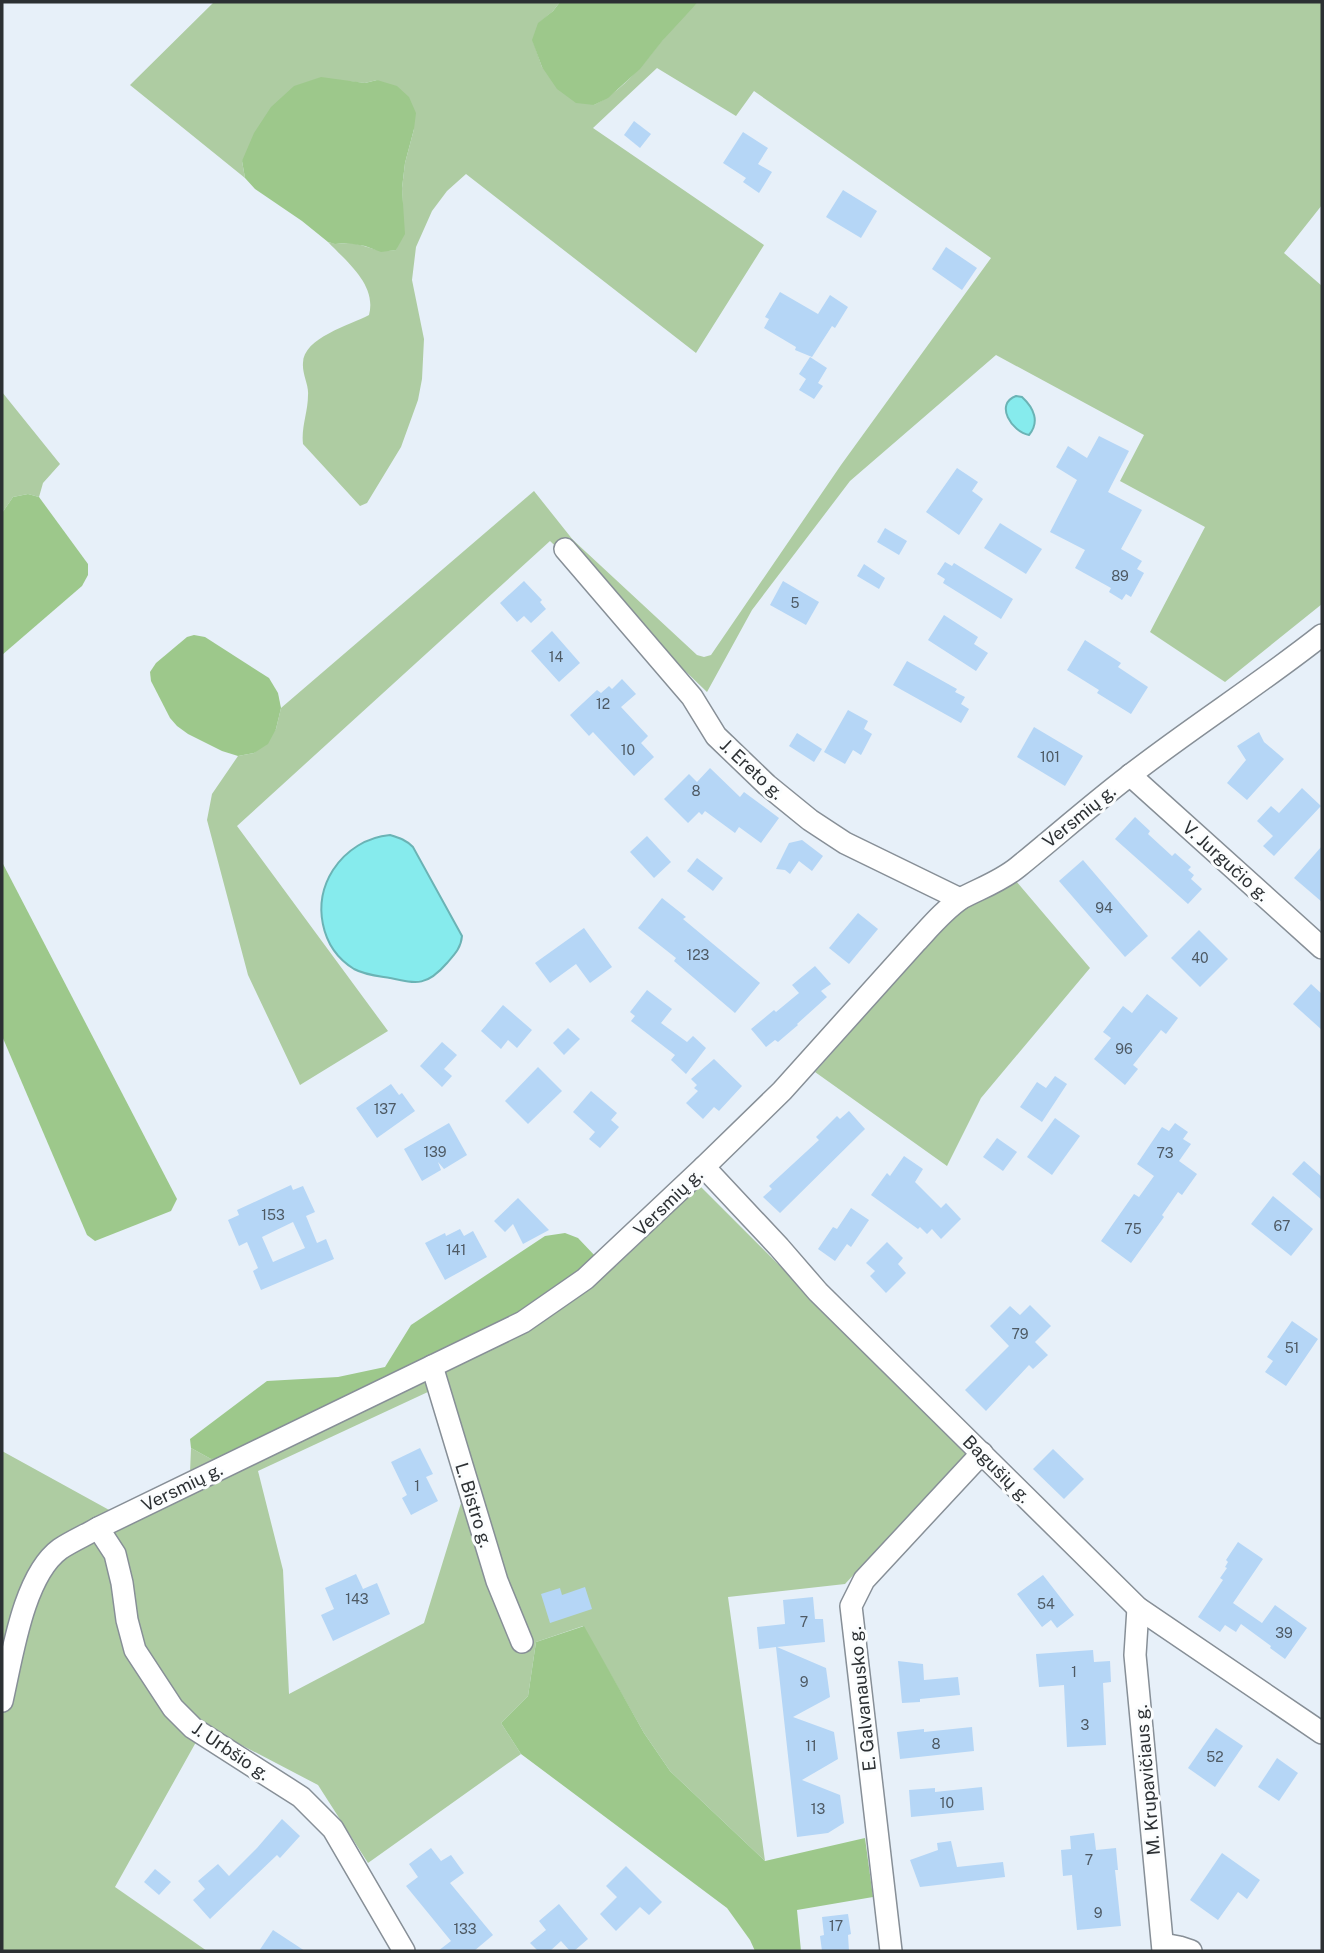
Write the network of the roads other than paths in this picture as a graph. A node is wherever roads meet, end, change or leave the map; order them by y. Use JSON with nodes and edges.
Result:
{"nodes":[{"id":1,"x":565,"y":549,"type":"dead end"},
{"id":2,"x":1322,"y":635,"type":"edge"},
{"id":3,"x":1130,"y":775,"type":"junction"},
{"id":4,"x":960,"y":900,"type":"junction"},
{"id":5,"x":1322,"y":948,"type":"edge"},
{"id":6,"x":704,"y":1167,"type":"junction"},
{"id":7,"x":432,"y":1366,"type":"junction"},
{"id":8,"x":982,"y":1454,"type":"junction"},
{"id":9,"x":98,"y":1528,"type":"junction"},
{"id":10,"x":1138,"y":1608,"type":"junction"},
{"id":11,"x":522,"y":1642,"type":"dead end"},
{"id":12,"x":2,"y":1701,"type":"edge"},
{"id":13,"x":1322,"y":1733,"type":"edge"},
{"id":14,"x":1163,"y":1948,"type":"edge"},
{"id":15,"x":404,"y":1951,"type":"edge"},
{"id":16,"x":891,"y":1951,"type":"edge"},
{"id":17,"x":1191,"y":1951,"type":"edge"}],
"edges":[{"from":1,"to":4,"type":"street","name":"J. Ereto g."},
{"from":2,"to":3,"type":"street","name":"Versmių g."},
{"from":3,"to":4,"type":"street","name":"Versmių g."},
{"from":3,"to":5,"type":"street","name":"V. Jurgučio g."},
{"from":4,"to":6,"type":"street","name":"Versmių g."},
{"from":6,"to":7,"type":"street","name":"Versmių g."},
{"from":6,"to":8,"type":"street","name":"Bagušių g."},
{"from":7,"to":9,"type":"street","name":"Versmių g."},
{"from":7,"to":11,"type":"street","name":"L. Bistro g."},
{"from":8,"to":10,"type":"street","name":"Bagušių g."},
{"from":8,"to":16,"type":"street","name":"E. Galvanausko g."},
{"from":9,"to":12,"type":"street","name":"Versmių g."},
{"from":9,"to":15,"type":"street","name":"J. Urbšio g."},
{"from":10,"to":13,"type":"street","name":"Bagušių g."},
{"from":10,"to":14,"type":"street","name":"M. Krupavičiaus g."},
{"from":14,"to":17,"type":"street"}]}
